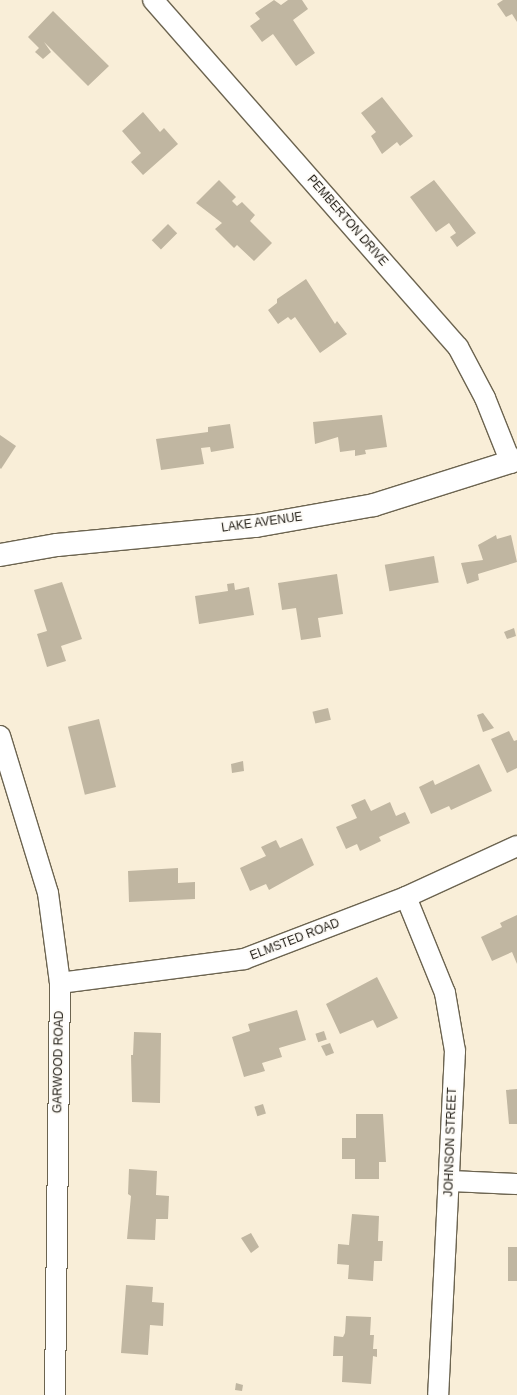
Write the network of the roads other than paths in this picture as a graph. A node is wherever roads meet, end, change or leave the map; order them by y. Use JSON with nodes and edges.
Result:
{"nodes":[{"id":1,"x":153,"y":0,"type":"edge"},
{"id":2,"x":514,"y":461,"type":"edge"},
{"id":3,"x":0,"y":555,"type":"edge"},
{"id":4,"x":0,"y":736,"type":"edge"},
{"id":5,"x":517,"y":846,"type":"edge"},
{"id":6,"x":406,"y":897,"type":"junction"},
{"id":7,"x":60,"y":983,"type":"junction"},
{"id":8,"x":450,"y":1181,"type":"junction"},
{"id":9,"x":517,"y":1184,"type":"edge"},
{"id":10,"x":55,"y":1395,"type":"edge"},
{"id":11,"x":438,"y":1395,"type":"edge"}],
"edges":[{"from":1,"to":2,"type":"street","name":"PEMBERTON DRIVE"},
{"from":2,"to":3,"type":"street","name":"LAKE AVENUE"},
{"from":4,"to":7,"type":"street","name":"GARWOOD ROAD"},
{"from":5,"to":6,"type":"street","name":"ELMSTED ROAD"},
{"from":6,"to":7,"type":"street","name":"ELMSTED ROAD"},
{"from":6,"to":8,"type":"street","name":"JOHNSON STREET"},
{"from":7,"to":10,"type":"street","name":"GARWOOD ROAD"},
{"from":8,"to":9,"type":"street"},
{"from":8,"to":11,"type":"street","name":"JOHNSON STREET"}]}
